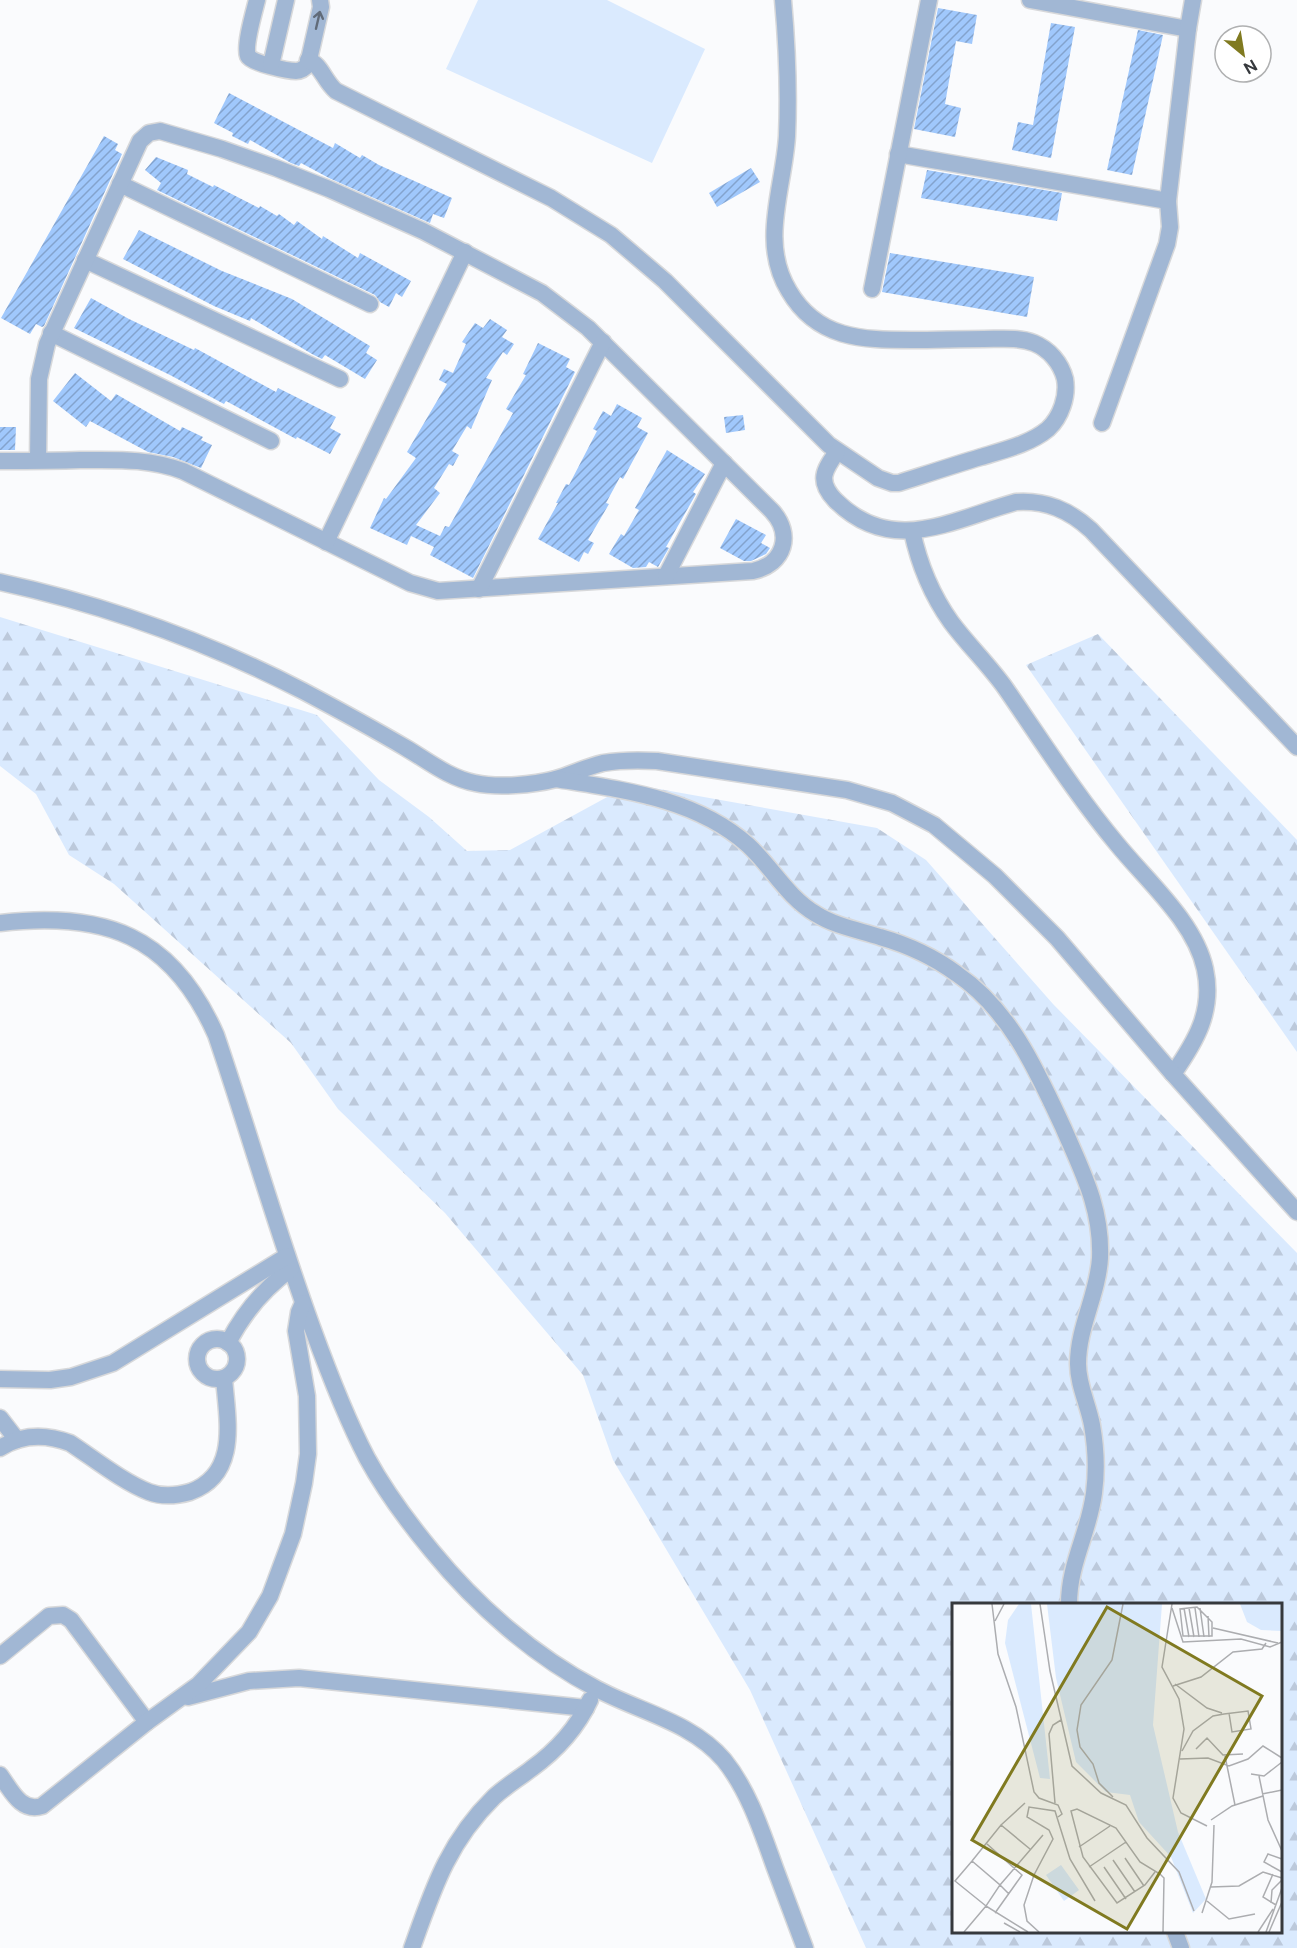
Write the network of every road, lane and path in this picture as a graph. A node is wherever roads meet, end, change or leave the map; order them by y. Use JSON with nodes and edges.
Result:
{"nodes":[{"id":1,"x":257,"y":0,"type":"edge"},
{"id":2,"x":286,"y":0,"type":"edge"},
{"id":3,"x":320,"y":0,"type":"edge"},
{"id":4,"x":783,"y":0,"type":"edge"},
{"id":5,"x":929,"y":0,"type":"edge"},
{"id":6,"x":1030,"y":0,"type":"edge"},
{"id":7,"x":1193,"y":0,"type":"edge"},
{"id":8,"x":1188,"y":29,"type":"junction"},
{"id":9,"x":308,"y":60,"type":"junction"},
{"id":10,"x":271,"y":65,"type":"junction"},
{"id":11,"x":898,"y":154,"type":"junction"},
{"id":12,"x":120,"y":184,"type":"junction"},
{"id":13,"x":1168,"y":201,"type":"junction"},
{"id":14,"x":465,"y":252,"type":"junction"},
{"id":15,"x":85,"y":260,"type":"junction"},
{"id":16,"x":872,"y":289,"type":"dead end"},
{"id":17,"x":369,"y":304,"type":"dead end"},
{"id":18,"x":51,"y":333,"type":"junction"},
{"id":19,"x":603,"y":342,"type":"junction"},
{"id":20,"x":340,"y":379,"type":"dead end"},
{"id":21,"x":1102,"y":423,"type":"dead end"},
{"id":22,"x":271,"y":441,"type":"dead end"},
{"id":23,"x":837,"y":452,"type":"junction"},
{"id":24,"x":0,"y":461,"type":"edge"},
{"id":25,"x":38,"y":461,"type":"junction"},
{"id":26,"x":724,"y":463,"type":"junction"},
{"id":27,"x":912,"y":531,"type":"junction"},
{"id":28,"x":326,"y":542,"type":"junction"},
{"id":29,"x":666,"y":576,"type":"junction"},
{"id":30,"x":0,"y":582,"type":"edge"},
{"id":31,"x":479,"y":589,"type":"junction"},
{"id":32,"x":1297,"y":747,"type":"edge"},
{"id":33,"x":555,"y":779,"type":"junction"},
{"id":34,"x":0,"y":922,"type":"edge"},
{"id":35,"x":1173,"y":1074,"type":"junction"},
{"id":36,"x":1297,"y":1212,"type":"edge"},
{"id":37,"x":289,"y":1263,"type":"junction"},
{"id":38,"x":303,"y":1304,"type":"junction"},
{"id":39,"x":228,"y":1342,"type":"junction"},
{"id":40,"x":224,"y":1378,"type":"junction"},
{"id":41,"x":0,"y":1379,"type":"edge"},
{"id":42,"x":0,"y":1418,"type":"edge"},
{"id":43,"x":17,"y":1440,"type":"junction"},
{"id":44,"x":0,"y":1448,"type":"edge"},
{"id":45,"x":1069,"y":1603,"type":"edge"},
{"id":46,"x":0,"y":1656,"type":"edge"},
{"id":47,"x":596,"y":1689,"type":"junction"},
{"id":48,"x":176,"y":1702,"type":"junction"},
{"id":49,"x":586,"y":1708,"type":"junction"},
{"id":50,"x":147,"y":1722,"type":"junction"},
{"id":51,"x":0,"y":1775,"type":"edge"},
{"id":52,"x":1175,"y":1933,"type":"edge"},
{"id":53,"x":412,"y":1948,"type":"edge"},
{"id":54,"x":805,"y":1948,"type":"edge"},
{"id":55,"x":1181,"y":1948,"type":"edge"}],
"edges":[{"from":1,"to":10,"type":"street"},
{"from":2,"to":10,"type":"street"},
{"from":9,"to":3,"type":"street","one_way":true},
{"from":4,"to":23,"type":"street"},
{"from":5,"to":11,"type":"street"},
{"from":6,"to":8,"type":"street"},
{"from":7,"to":8,"type":"street"},
{"from":8,"to":13,"type":"street"},
{"from":9,"to":10,"type":"street"},
{"from":9,"to":23,"type":"street"},
{"from":11,"to":13,"type":"street"},
{"from":11,"to":16,"type":"street"},
{"from":12,"to":14,"type":"street"},
{"from":12,"to":15,"type":"street"},
{"from":12,"to":17,"type":"street"},
{"from":13,"to":21,"type":"street"},
{"from":14,"to":19,"type":"street"},
{"from":14,"to":28,"type":"street"},
{"from":15,"to":18,"type":"street"},
{"from":15,"to":20,"type":"street"},
{"from":18,"to":22,"type":"street"},
{"from":18,"to":25,"type":"street"},
{"from":19,"to":26,"type":"street"},
{"from":19,"to":31,"type":"street"},
{"from":23,"to":27,"type":"street"},
{"from":24,"to":25,"type":"street"},
{"from":25,"to":28,"type":"street"},
{"from":26,"to":29,"type":"street"},
{"from":26,"to":29,"type":"street"},
{"from":27,"to":32,"type":"street"},
{"from":27,"to":35,"type":"street"},
{"from":28,"to":31,"type":"street"},
{"from":29,"to":31,"type":"street"},
{"from":30,"to":33,"type":"street"},
{"from":33,"to":35,"type":"street"},
{"from":33,"to":45,"type":"street"},
{"from":34,"to":37,"type":"street"},
{"from":35,"to":36,"type":"street"},
{"from":37,"to":38,"type":"street"},
{"from":37,"to":39,"type":"street"},
{"from":37,"to":41,"type":"street"},
{"from":38,"to":47,"type":"street"},
{"from":38,"to":48,"type":"street"},
{"from":39,"to":40,"type":"street"},
{"from":39,"to":40,"type":"street"},
{"from":40,"to":43,"type":"street"},
{"from":42,"to":43,"type":"street"},
{"from":43,"to":44,"type":"street"},
{"from":46,"to":50,"type":"street"},
{"from":47,"to":49,"type":"street"},
{"from":47,"to":54,"type":"street"},
{"from":48,"to":49,"type":"street"},
{"from":48,"to":50,"type":"street"},
{"from":49,"to":53,"type":"street"},
{"from":50,"to":51,"type":"street"},
{"from":52,"to":55,"type":"street"}]}
